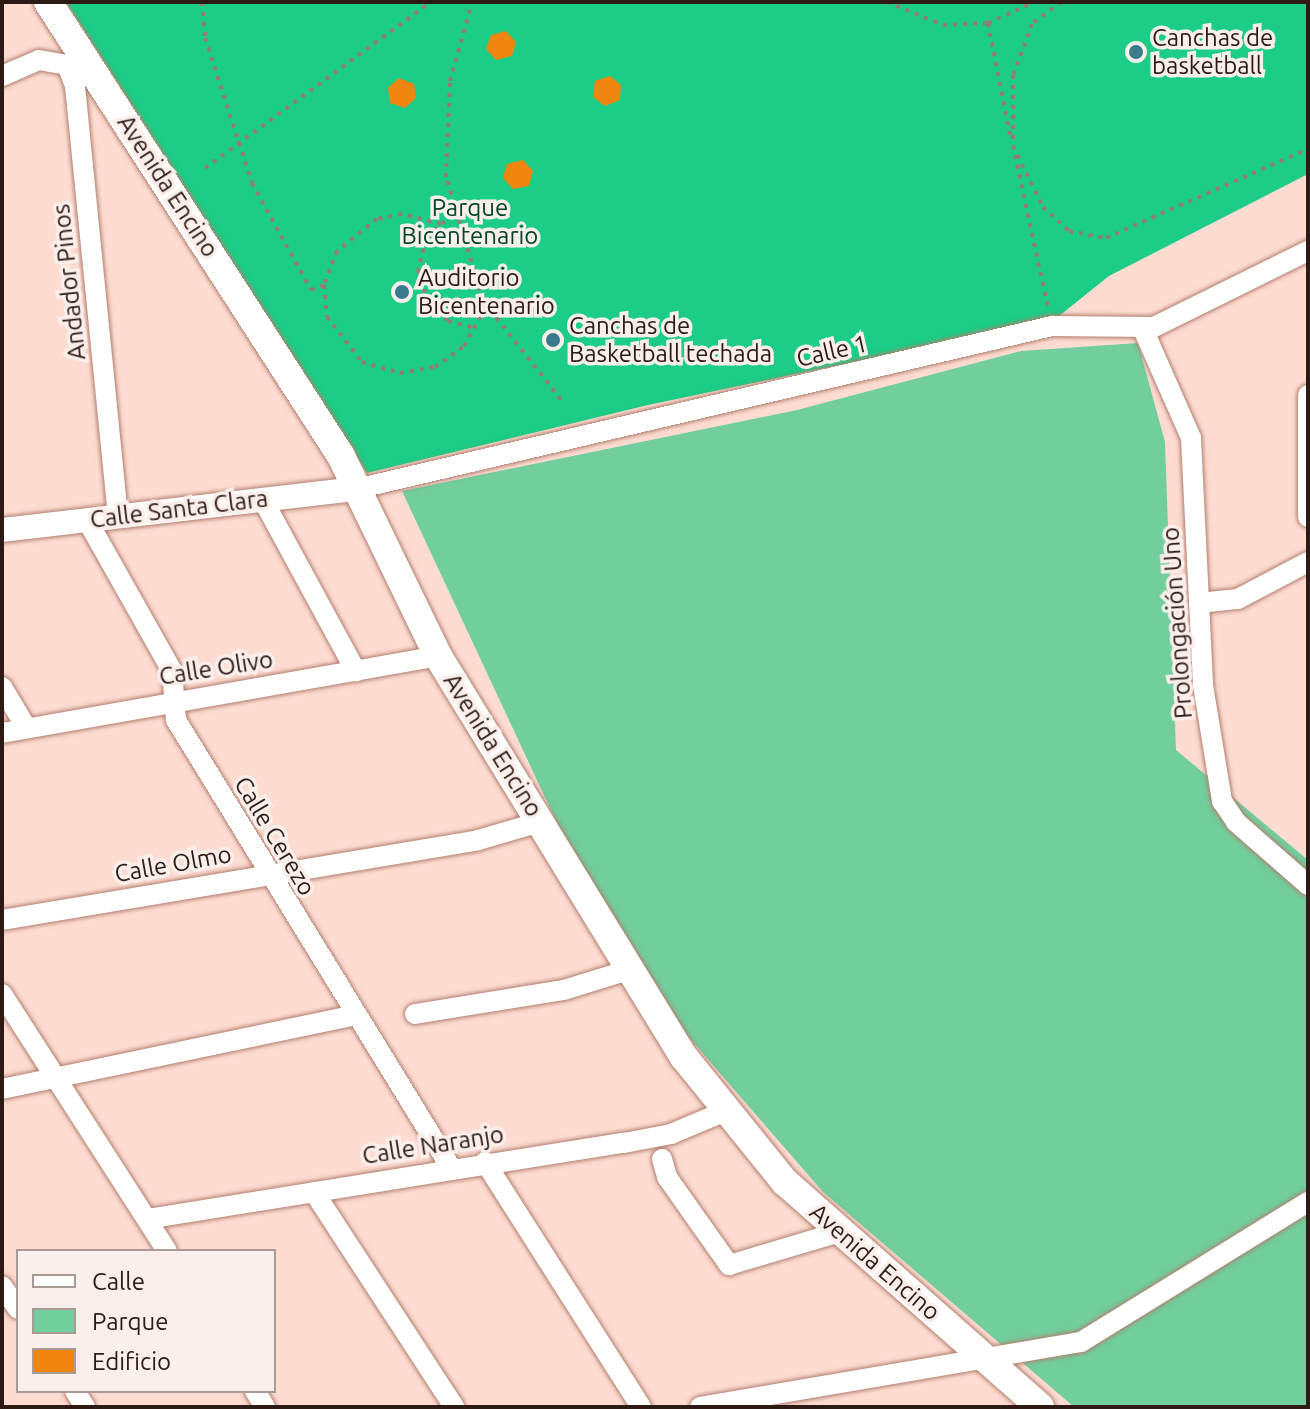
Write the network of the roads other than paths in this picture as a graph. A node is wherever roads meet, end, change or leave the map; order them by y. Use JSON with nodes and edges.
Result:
{"nodes":[{"id":1,"x":48,"y":2,"type":"edge"},
{"id":2,"x":77,"y":64,"type":"junction"},
{"id":3,"x":2,"y":76,"type":"edge"},
{"id":4,"x":1308,"y":251,"type":"edge"},
{"id":5,"x":1143,"y":329,"type":"junction"},
{"id":6,"x":1308,"y":395,"type":"edge"},
{"id":7,"x":356,"y":489,"type":"junction"},
{"id":8,"x":263,"y":500,"type":"junction"},
{"id":9,"x":118,"y":516,"type":"junction"},
{"id":10,"x":1308,"y":517,"type":"edge"},
{"id":11,"x":87,"y":520,"type":"junction"},
{"id":12,"x":2,"y":530,"type":"edge"},
{"id":13,"x":1308,"y":562,"type":"edge"},
{"id":14,"x":1199,"y":603,"type":"junction"},
{"id":15,"x":438,"y":656,"type":"junction"},
{"id":16,"x":356,"y":671,"type":"junction"},
{"id":17,"x":2,"y":687,"type":"edge"},
{"id":18,"x":173,"y":701,"type":"junction"},
{"id":19,"x":26,"y":727,"type":"junction"},
{"id":20,"x":2,"y":733,"type":"edge"},
{"id":21,"x":540,"y":822,"type":"junction"},
{"id":22,"x":266,"y":874,"type":"junction"},
{"id":23,"x":1308,"y":885,"type":"edge"},
{"id":24,"x":2,"y":920,"type":"edge"},
{"id":25,"x":625,"y":971,"type":"junction"},
{"id":26,"x":2,"y":994,"type":"edge"},
{"id":27,"x":415,"y":1014,"type":"dead end"},
{"id":28,"x":355,"y":1015,"type":"junction"},
{"id":29,"x":53,"y":1076,"type":"junction"},
{"id":30,"x":2,"y":1089,"type":"edge"},
{"id":31,"x":723,"y":1112,"type":"junction"},
{"id":32,"x":662,"y":1159,"type":"dead end"},
{"id":33,"x":485,"y":1162,"type":"junction"},
{"id":34,"x":450,"y":1166,"type":"junction"},
{"id":35,"x":314,"y":1192,"type":"junction"},
{"id":36,"x":1308,"y":1202,"type":"edge"},
{"id":37,"x":147,"y":1219,"type":"junction"},
{"id":38,"x":840,"y":1232,"type":"junction"},
{"id":39,"x":166,"y":1249,"type":"edge"},
{"id":40,"x":2,"y":1286,"type":"edge"},
{"id":41,"x":16,"y":1306,"type":"edge"},
{"id":42,"x":982,"y":1356,"type":"junction"},
{"id":43,"x":454,"y":1407,"type":"edge"},
{"id":44,"x":641,"y":1407,"type":"edge"},
{"id":45,"x":700,"y":1407,"type":"edge"},
{"id":46,"x":1040,"y":1407,"type":"edge"}],
"edges":[{"from":1,"to":2,"type":"main road","name":"Avenida Encino"},
{"from":2,"to":3,"type":"street"},
{"from":2,"to":7,"type":"main road","name":"Avenida Encino"},
{"from":2,"to":9,"type":"street","name":"Andador Pinos"},
{"from":4,"to":5,"type":"street","name":"Calle 1"},
{"from":5,"to":7,"type":"street","name":"Calle 1"},
{"from":5,"to":14,"type":"street","name":"Prolongación Uno"},
{"from":6,"to":10,"type":"street"},
{"from":7,"to":8,"type":"street","name":"Calle Santa Clara"},
{"from":7,"to":15,"type":"main road","name":"Avenida Encino"},
{"from":8,"to":9,"type":"street","name":"Calle Santa Clara"},
{"from":8,"to":16,"type":"street"},
{"from":9,"to":11,"type":"street","name":"Calle Santa Clara"},
{"from":11,"to":12,"type":"street","name":"Calle Santa Clara"},
{"from":11,"to":18,"type":"street","name":"Calle Cerezo"},
{"from":13,"to":14,"type":"street"},
{"from":14,"to":23,"type":"street","name":"Prolongación Uno"},
{"from":15,"to":16,"type":"street","name":"Calle Olivo"},
{"from":15,"to":21,"type":"main road","name":"Avenida Encino"},
{"from":16,"to":18,"type":"street","name":"Calle Olivo"},
{"from":17,"to":19,"type":"street"},
{"from":18,"to":19,"type":"street","name":"Calle Olivo"},
{"from":18,"to":22,"type":"street","name":"Calle Cerezo"},
{"from":19,"to":20,"type":"street","name":"Calle Olivo"},
{"from":21,"to":22,"type":"street","name":"Calle Olmo"},
{"from":21,"to":25,"type":"main road","name":"Avenida Encino"},
{"from":22,"to":24,"type":"street","name":"Calle Olmo"},
{"from":22,"to":28,"type":"street","name":"Calle Cerezo"},
{"from":25,"to":27,"type":"street"},
{"from":25,"to":31,"type":"main road","name":"Avenida Encino"},
{"from":26,"to":29,"type":"street"},
{"from":28,"to":29,"type":"street"},
{"from":28,"to":34,"type":"street","name":"Calle Cerezo"},
{"from":29,"to":30,"type":"street"},
{"from":29,"to":37,"type":"street"},
{"from":31,"to":33,"type":"street","name":"Calle Naranjo"},
{"from":31,"to":38,"type":"main road","name":"Avenida Encino"},
{"from":32,"to":38,"type":"street"},
{"from":33,"to":34,"type":"street","name":"Calle Naranjo"},
{"from":33,"to":44,"type":"street"},
{"from":34,"to":35,"type":"street","name":"Calle Naranjo"},
{"from":35,"to":37,"type":"street","name":"Calle Naranjo"},
{"from":35,"to":43,"type":"street"},
{"from":36,"to":42,"type":"street"},
{"from":37,"to":39,"type":"street"},
{"from":38,"to":42,"type":"main road","name":"Avenida Encino"},
{"from":40,"to":41,"type":"street"},
{"from":42,"to":45,"type":"street"},
{"from":42,"to":46,"type":"main road","name":"Avenida Encino"}]}
